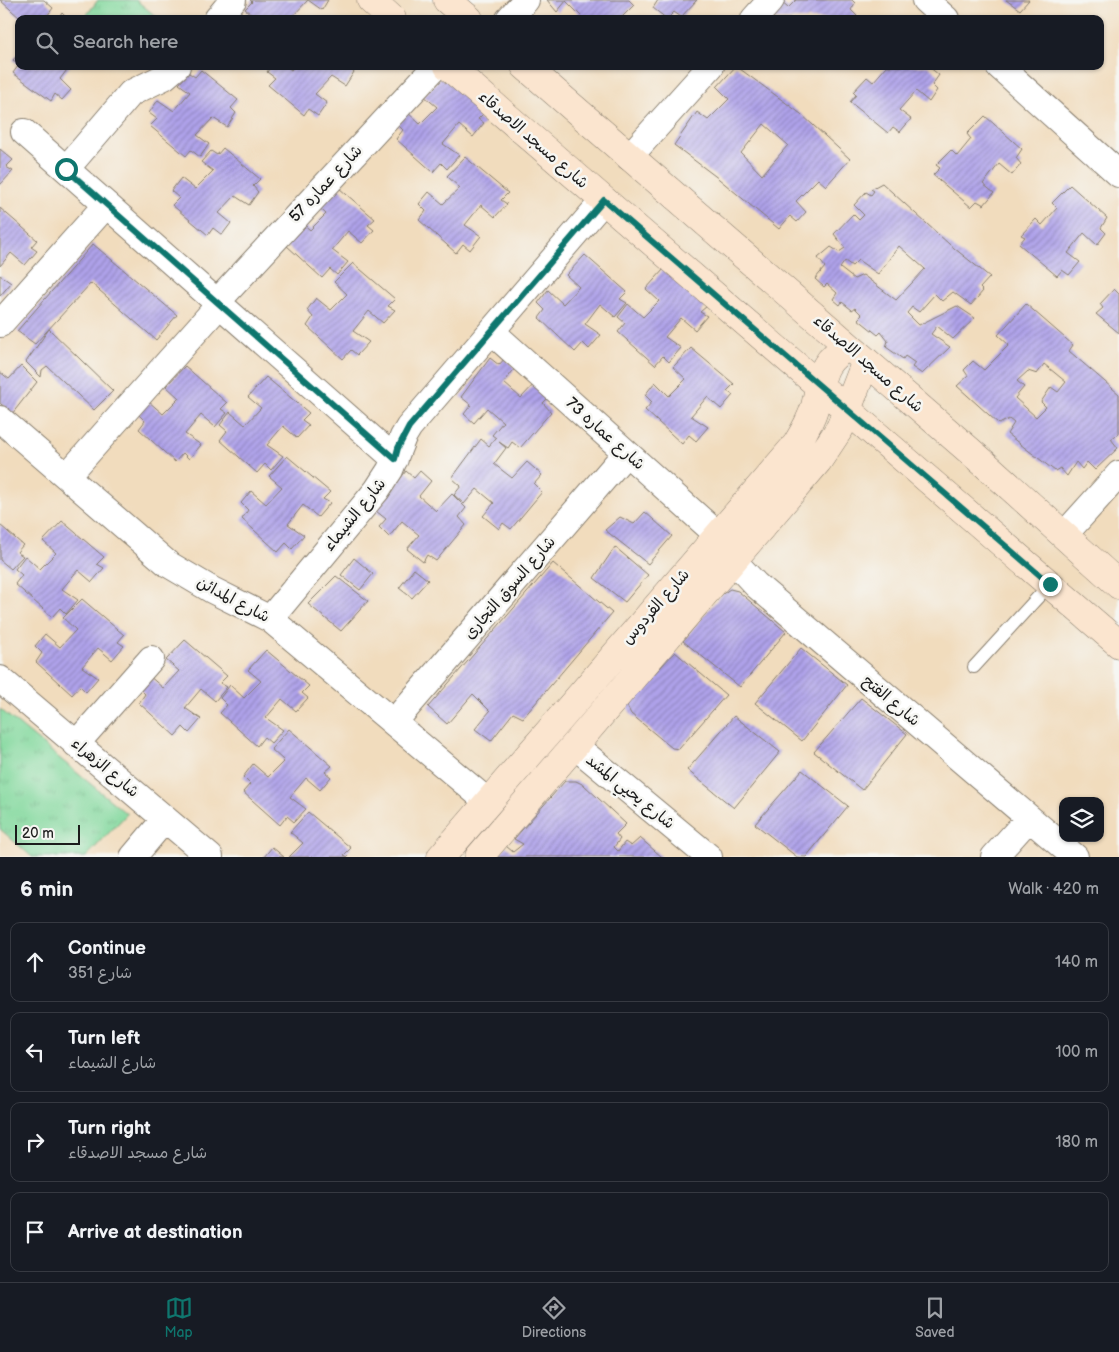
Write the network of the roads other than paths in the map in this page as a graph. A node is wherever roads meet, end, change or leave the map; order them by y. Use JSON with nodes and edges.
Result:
{"nodes":[{"id":1,"x":233,"y":0,"type":"edge"},
{"id":2,"x":371,"y":0,"type":"edge"},
{"id":3,"x":447,"y":0,"type":"edge"},
{"id":4,"x":526,"y":0,"type":"edge"},
{"id":5,"x":771,"y":0,"type":"edge"},
{"id":6,"x":925,"y":0,"type":"edge"},
{"id":7,"x":220,"y":15,"type":"edge"},
{"id":8,"x":388,"y":15,"type":"edge"},
{"id":9,"x":464,"y":15,"type":"edge"},
{"id":10,"x":513,"y":15,"type":"edge"},
{"id":11,"x":758,"y":15,"type":"edge"},
{"id":12,"x":942,"y":15,"type":"edge"},
{"id":13,"x":172,"y":70,"type":"edge"},
{"id":14,"x":432,"y":70,"type":"edge"},
{"id":15,"x":453,"y":70,"type":"edge"},
{"id":16,"x":530,"y":70,"type":"edge"},
{"id":17,"x":707,"y":70,"type":"edge"},
{"id":18,"x":1002,"y":70,"type":"edge"},
{"id":19,"x":24,"y":132,"type":"dead end"},
{"id":20,"x":629,"y":157,"type":"junction"},
{"id":21,"x":66,"y":169,"type":"junction"},
{"id":22,"x":1119,"y":174,"type":"edge"},
{"id":23,"x":604,"y":200,"type":"junction"},
{"id":24,"x":106,"y":205,"type":"junction"},
{"id":25,"x":218,"y":303,"type":"junction"},
{"id":26,"x":0,"y":324,"type":"edge"},
{"id":27,"x":492,"y":332,"type":"junction"},
{"id":28,"x":857,"y":354,"type":"junction"},
{"id":29,"x":818,"y":385,"type":"junction"},
{"id":30,"x":848,"y":410,"type":"junction"},
{"id":31,"x":0,"y":419,"type":"edge"},
{"id":32,"x":626,"y":453,"type":"junction"},
{"id":33,"x":395,"y":459,"type":"junction"},
{"id":34,"x":1119,"y":474,"type":"edge"},
{"id":35,"x":67,"y":476,"type":"junction"},
{"id":36,"x":718,"y":535,"type":"junction"},
{"id":37,"x":1064,"y":535,"type":"junction"},
{"id":38,"x":734,"y":560,"type":"junction"},
{"id":39,"x":1050,"y":584,"type":"junction"},
{"id":40,"x":1119,"y":585,"type":"edge"},
{"id":41,"x":270,"y":619,"type":"junction"},
{"id":42,"x":1119,"y":644,"type":"edge"},
{"id":43,"x":151,"y":659,"type":"dead end"},
{"id":44,"x":974,"y":667,"type":"dead end"},
{"id":45,"x":0,"y":679,"type":"edge"},
{"id":46,"x":394,"y":722,"type":"junction"},
{"id":47,"x":76,"y":744,"type":"junction"},
{"id":48,"x":575,"y":746,"type":"junction"},
{"id":49,"x":488,"y":802,"type":"junction"},
{"id":50,"x":1029,"y":818,"type":"junction"},
{"id":51,"x":165,"y":819,"type":"junction"},
{"id":52,"x":133,"y":857,"type":"edge"},
{"id":53,"x":210,"y":857,"type":"edge"},
{"id":54,"x":441,"y":857,"type":"edge"},
{"id":55,"x":479,"y":857,"type":"edge"},
{"id":56,"x":709,"y":857,"type":"edge"},
{"id":57,"x":994,"y":857,"type":"edge"},
{"id":58,"x":1075,"y":857,"type":"edge"}],
"edges":[{"from":1,"to":7,"type":"street"},
{"from":2,"to":8,"type":"street"},
{"from":3,"to":9,"type":"street"},
{"from":4,"to":10,"type":"street"},
{"from":5,"to":11,"type":"street"},
{"from":6,"to":12,"type":"street"},
{"from":13,"to":21,"type":"street"},
{"from":14,"to":25,"type":"street","name":"شارع عماره 57"},
{"from":15,"to":23,"type":"street","name":"شارع مسجد الاصدقاء"},
{"from":16,"to":20,"type":"street","name":"شارع مسجد الاصدقاء"},
{"from":17,"to":20,"type":"street"},
{"from":18,"to":22,"type":"street"},
{"from":19,"to":21,"type":"street"},
{"from":20,"to":28,"type":"street","name":"شارع مسجد الاصدقاء"},
{"from":21,"to":24,"type":"street"},
{"from":23,"to":27,"type":"street","name":"شارع الشيماء"},
{"from":23,"to":29,"type":"street","name":"شارع مسجد الاصدقاء"},
{"from":24,"to":25,"type":"street"},
{"from":24,"to":26,"type":"street"},
{"from":25,"to":33,"type":"street"},
{"from":25,"to":35,"type":"street","name":"شارع عماره 57"},
{"from":27,"to":32,"type":"street","name":"شارع عماره 73"},
{"from":27,"to":33,"type":"street","name":"شارع الشيماء"},
{"from":28,"to":29,"type":"street","name":"شارع الفردوس"},
{"from":28,"to":30,"type":"street","name":"شارع الفردوس"},
{"from":28,"to":37,"type":"street","name":"شارع مسجد الاصدقاء"},
{"from":29,"to":30,"type":"street","name":"شارع مسجد الاصدقاء"},
{"from":29,"to":36,"type":"street","name":"شارع الفردوس"},
{"from":30,"to":38,"type":"street","name":"شارع الفردوس"},
{"from":30,"to":39,"type":"street","name":"شارع مسجد الاصدقاء"},
{"from":31,"to":35,"type":"street","name":"شارع المدائن"},
{"from":32,"to":36,"type":"street","name":"شارع عماره 73"},
{"from":32,"to":46,"type":"street","name":"شارع السوق التجارى"},
{"from":33,"to":41,"type":"street","name":"شارع الشيماء"},
{"from":34,"to":37,"type":"street"},
{"from":35,"to":41,"type":"street","name":"شارع المدائن"},
{"from":36,"to":38,"type":"street","name":"شارع الفتح"},
{"from":36,"to":49,"type":"street","name":"شارع الفردوس"},
{"from":37,"to":40,"type":"street","name":"شارع مسجد الاصدقاء"},
{"from":38,"to":48,"type":"street","name":"شارع الفردوس"},
{"from":38,"to":50,"type":"street","name":"شارع الفتح"},
{"from":39,"to":42,"type":"street","name":"شارع مسجد الاصدقاء"},
{"from":39,"to":44,"type":"lane"},
{"from":41,"to":46,"type":"street","name":"شارع المدائن"},
{"from":43,"to":47,"type":"street"},
{"from":45,"to":47,"type":"street","name":"شارع الزهراء"},
{"from":46,"to":49,"type":"street","name":"شارع المدائن"},
{"from":47,"to":51,"type":"street","name":"شارع الزهراء"},
{"from":48,"to":55,"type":"street","name":"شارع الفردوس"},
{"from":48,"to":56,"type":"street","name":"شارع يحيي المشد"},
{"from":49,"to":54,"type":"street","name":"شارع الفردوس"},
{"from":50,"to":57,"type":"street"},
{"from":50,"to":58,"type":"street","name":"شارع الفتح"},
{"from":51,"to":52,"type":"street"},
{"from":51,"to":53,"type":"street","name":"شارع الزهراء"}]}
